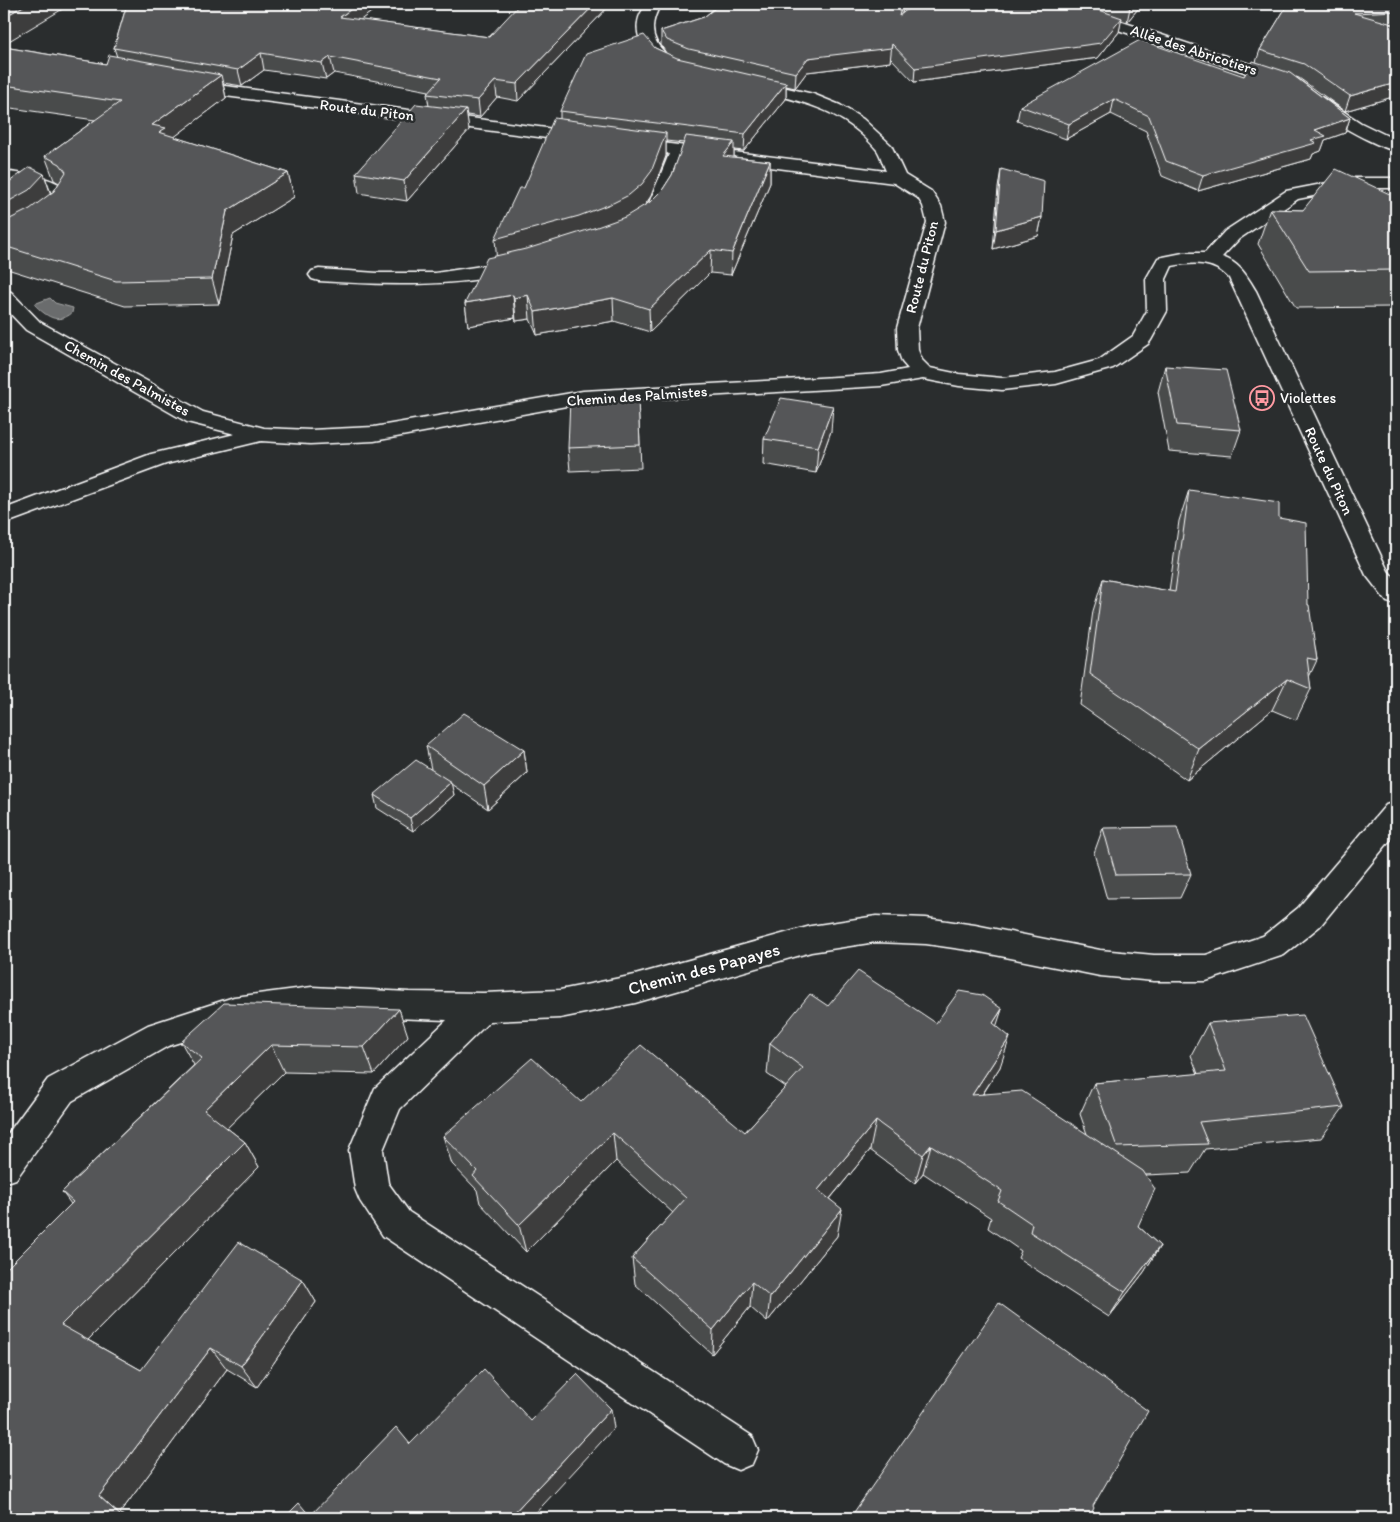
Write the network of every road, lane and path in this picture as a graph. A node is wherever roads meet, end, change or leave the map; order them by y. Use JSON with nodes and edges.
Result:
{"nodes":[{"id":1,"x":654,"y":4,"type":"edge"},
{"id":2,"x":1067,"y":4,"type":"edge"},
{"id":3,"x":684,"y":69,"type":"edge"},
{"id":4,"x":731,"y":80,"type":"edge"},
{"id":5,"x":176,"y":82,"type":"edge"},
{"id":6,"x":1396,"y":146,"type":"edge"},
{"id":7,"x":679,"y":150,"type":"junction"},
{"id":8,"x":4,"y":176,"type":"edge"},
{"id":9,"x":898,"y":178,"type":"junction"},
{"id":10,"x":1396,"y":183,"type":"edge"},
{"id":11,"x":634,"y":226,"type":"edge"},
{"id":12,"x":4,"y":243,"type":"edge"},
{"id":13,"x":1210,"y":258,"type":"junction"},
{"id":14,"x":532,"y":263,"type":"edge"},
{"id":15,"x":320,"y":275,"type":"dead end"},
{"id":16,"x":4,"y":296,"type":"edge"},
{"id":17,"x":923,"y":372,"type":"junction"},
{"id":18,"x":263,"y":435,"type":"junction"},
{"id":19,"x":4,"y":517,"type":"edge"},
{"id":20,"x":1396,"y":596,"type":"edge"},
{"id":21,"x":1396,"y":813,"type":"edge"},
{"id":22,"x":483,"y":1007,"type":"junction"},
{"id":23,"x":4,"y":1167,"type":"edge"},
{"id":24,"x":738,"y":1450,"type":"dead end"}],
"edges":[{"from":1,"to":3,"type":"street"},
{"from":2,"to":6,"type":"street","name":"Allée des Abricotiers"},
{"from":4,"to":9,"type":"street"},
{"from":5,"to":7,"type":"street","name":"Route du Piton"},
{"from":7,"to":9,"type":"street","name":"Route du Piton"},
{"from":7,"to":11,"type":"street"},
{"from":8,"to":12,"type":"street"},
{"from":9,"to":17,"type":"street","name":"Route du Piton"},
{"from":10,"to":13,"type":"street"},
{"from":13,"to":17,"type":"street","name":"Route du Piton"},
{"from":13,"to":20,"type":"street","name":"Route du Piton"},
{"from":14,"to":15,"type":"street"},
{"from":16,"to":18,"type":"street","name":"Chemin des Palmistes"},
{"from":17,"to":18,"type":"street","name":"Chemin des Palmistes"},
{"from":18,"to":19,"type":"street","name":"Chemin des Palmistes"},
{"from":21,"to":22,"type":"street","name":"Chemin des Papayes"},
{"from":22,"to":23,"type":"street","name":"Chemin des Papayes"},
{"from":22,"to":24,"type":"street"}]}
